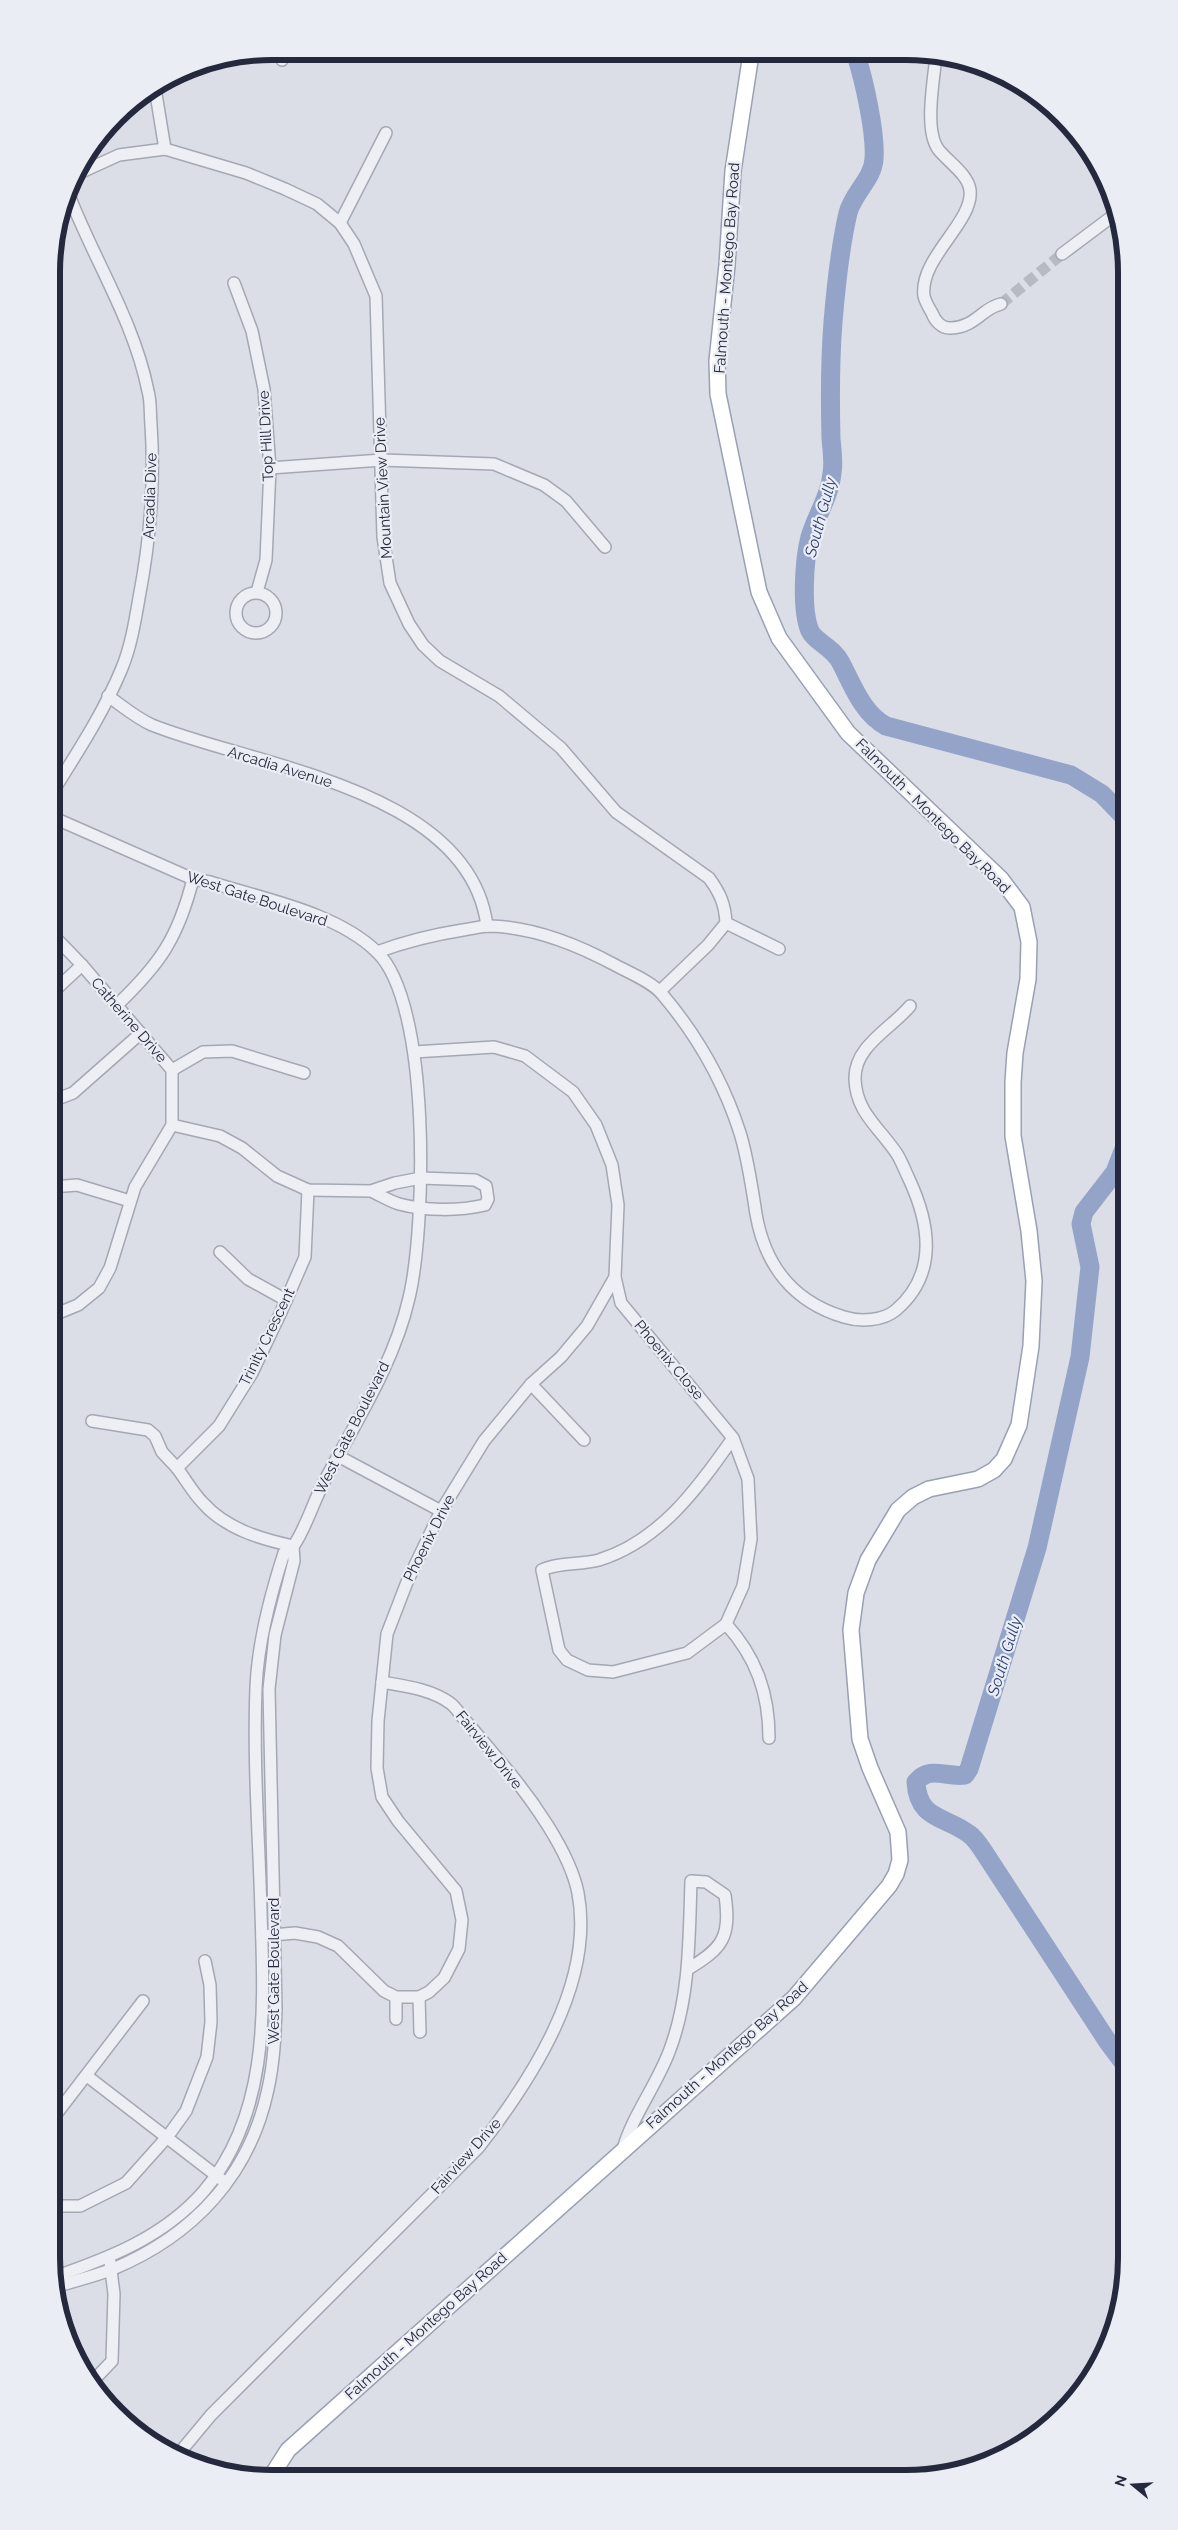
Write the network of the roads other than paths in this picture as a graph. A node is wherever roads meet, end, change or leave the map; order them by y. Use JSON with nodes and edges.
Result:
{"nodes":[{"id":1,"x":750,"y":60,"type":"edge"},
{"id":2,"x":936,"y":62,"type":"edge"},
{"id":3,"x":156,"y":95,"type":"edge"},
{"id":4,"x":386,"y":133,"type":"dead end"},
{"id":5,"x":165,"y":149,"type":"junction"},
{"id":6,"x":86,"y":171,"type":"edge"},
{"id":7,"x":71,"y":203,"type":"edge"},
{"id":8,"x":1111,"y":217,"type":"edge"},
{"id":9,"x":340,"y":223,"type":"junction"},
{"id":10,"x":1062,"y":254,"type":"tunnel mouth"},
{"id":11,"x":234,"y":283,"type":"dead end"},
{"id":12,"x":1001,"y":304,"type":"tunnel mouth"},
{"id":13,"x":382,"y":460,"type":"junction"},
{"id":14,"x":270,"y":468,"type":"junction"},
{"id":15,"x":605,"y":546,"type":"dead end"},
{"id":16,"x":256,"y":592,"type":"dead end"},
{"id":17,"x":108,"y":696,"type":"junction"},
{"id":18,"x":60,"y":780,"type":"edge"},
{"id":19,"x":60,"y":821,"type":"edge"},
{"id":20,"x":193,"y":880,"type":"junction"},
{"id":21,"x":726,"y":923,"type":"junction"},
{"id":22,"x":487,"y":926,"type":"junction"},
{"id":23,"x":60,"y":942,"type":"edge"},
{"id":24,"x":779,"y":949,"type":"dead end"},
{"id":25,"x":377,"y":952,"type":"junction"},
{"id":26,"x":82,"y":965,"type":"junction"},
{"id":27,"x":60,"y":986,"type":"edge"},
{"id":28,"x":660,"y":992,"type":"junction"},
{"id":29,"x":116,"y":1005,"type":"junction"},
{"id":30,"x":910,"y":1006,"type":"dead end"},
{"id":31,"x":141,"y":1034,"type":"junction"},
{"id":32,"x":414,"y":1052,"type":"junction"},
{"id":33,"x":172,"y":1070,"type":"junction"},
{"id":34,"x":304,"y":1073,"type":"dead end"},
{"id":35,"x":60,"y":1098,"type":"edge"},
{"id":36,"x":172,"y":1125,"type":"junction"},
{"id":37,"x":421,"y":1178,"type":"junction"},
{"id":38,"x":60,"y":1186,"type":"edge"},
{"id":39,"x":308,"y":1190,"type":"junction"},
{"id":40,"x":370,"y":1191,"type":"junction"},
{"id":41,"x":130,"y":1200,"type":"junction"},
{"id":42,"x":420,"y":1208,"type":"junction"},
{"id":43,"x":220,"y":1252,"type":"dead end"},
{"id":44,"x":614,"y":1277,"type":"junction"},
{"id":45,"x":286,"y":1300,"type":"junction"},
{"id":46,"x":60,"y":1313,"type":"edge"},
{"id":47,"x":531,"y":1384,"type":"junction"},
{"id":48,"x":92,"y":1421,"type":"dead end"},
{"id":49,"x":733,"y":1438,"type":"junction"},
{"id":50,"x":584,"y":1440,"type":"dead end"},
{"id":51,"x":338,"y":1456,"type":"junction"},
{"id":52,"x":177,"y":1468,"type":"junction"},
{"id":53,"x":441,"y":1511,"type":"junction"},
{"id":54,"x":293,"y":1546,"type":"junction"},
{"id":55,"x":726,"y":1624,"type":"junction"},
{"id":56,"x":382,"y":1682,"type":"junction"},
{"id":57,"x":769,"y":1738,"type":"dead end"},
{"id":58,"x":276,"y":1934,"type":"junction"},
{"id":59,"x":262,"y":1936,"type":"junction"},
{"id":60,"x":205,"y":1961,"type":"dead end"},
{"id":61,"x":688,"y":1969,"type":"junction"},
{"id":62,"x":396,"y":1997,"type":"junction"},
{"id":63,"x":419,"y":1997,"type":"junction"},
{"id":64,"x":143,"y":2001,"type":"dead end"},
{"id":65,"x":396,"y":2019,"type":"dead end"},
{"id":66,"x":420,"y":2032,"type":"dead end"},
{"id":67,"x":87,"y":2076,"type":"junction"},
{"id":68,"x":60,"y":2110,"type":"edge"},
{"id":69,"x":168,"y":2136,"type":"junction"},
{"id":70,"x":623,"y":2149,"type":"junction"},
{"id":71,"x":216,"y":2175,"type":"junction"},
{"id":72,"x":227,"y":2183,"type":"junction"},
{"id":73,"x":60,"y":2206,"type":"edge"},
{"id":74,"x":110,"y":2264,"type":"junction"},
{"id":75,"x":60,"y":2275,"type":"edge"},
{"id":76,"x":62,"y":2284,"type":"edge"},
{"id":77,"x":97,"y":2377,"type":"edge"},
{"id":78,"x":182,"y":2450,"type":"edge"},
{"id":79,"x":275,"y":2470,"type":"edge"}],
"edges":[{"from":1,"to":70,"type":"main road","name":"Falmouth - Montego Bay Road"},
{"from":2,"to":12,"type":"street"},
{"from":3,"to":5,"type":"street"},
{"from":4,"to":9,"type":"street"},
{"from":5,"to":6,"type":"street","name":"Mountain View Drive"},
{"from":5,"to":9,"type":"street","name":"Mountain View Drive"},
{"from":7,"to":17,"type":"street","name":"Arcadia Dive"},
{"from":8,"to":10,"type":"street"},
{"from":9,"to":13,"type":"street","name":"Mountain View Drive"},
{"from":11,"to":14,"type":"street","name":"Top Hill Drive"},
{"from":13,"to":14,"type":"street"},
{"from":13,"to":15,"type":"street"},
{"from":13,"to":21,"type":"street","name":"Mountain View Drive"},
{"from":14,"to":16,"type":"street","name":"Top Hill Drive"},
{"from":17,"to":18,"type":"street","name":"Arcadia Dive"},
{"from":17,"to":22,"type":"street","name":"Arcadia Avenue"},
{"from":19,"to":20,"type":"street","name":"West Gate Boulevard"},
{"from":20,"to":25,"type":"street","name":"West Gate Boulevard"},
{"from":20,"to":29,"type":"street"},
{"from":21,"to":24,"type":"street"},
{"from":21,"to":28,"type":"street"},
{"from":22,"to":25,"type":"street"},
{"from":22,"to":28,"type":"street"},
{"from":23,"to":26,"type":"street","name":"Catherine Drive"},
{"from":25,"to":32,"type":"street","name":"West Gate Boulevard"},
{"from":26,"to":27,"type":"street"},
{"from":26,"to":29,"type":"street","name":"Catherine Drive"},
{"from":28,"to":30,"type":"street"},
{"from":29,"to":31,"type":"street","name":"Catherine Drive"},
{"from":31,"to":33,"type":"street","name":"Catherine Drive"},
{"from":31,"to":35,"type":"street"},
{"from":32,"to":37,"type":"street","name":"West Gate Boulevard"},
{"from":32,"to":44,"type":"street","name":"Phoenix Drive"},
{"from":33,"to":34,"type":"street"},
{"from":33,"to":36,"type":"street","name":"Catherine Drive"},
{"from":36,"to":39,"type":"street"},
{"from":36,"to":41,"type":"street"},
{"from":37,"to":40,"type":"street"},
{"from":37,"to":42,"type":"street","name":"West Gate Boulevard"},
{"from":37,"to":42,"type":"street"},
{"from":38,"to":41,"type":"street"},
{"from":39,"to":40,"type":"street"},
{"from":39,"to":45,"type":"street","name":"Trinity Crescent"},
{"from":40,"to":42,"type":"street"},
{"from":41,"to":46,"type":"street"},
{"from":42,"to":51,"type":"street","name":"West Gate Boulevard"},
{"from":43,"to":45,"type":"street"},
{"from":44,"to":47,"type":"street","name":"Phoenix Drive"},
{"from":44,"to":49,"type":"street","name":"Phoenix Close"},
{"from":45,"to":52,"type":"street","name":"Trinity Crescent"},
{"from":47,"to":50,"type":"street"},
{"from":47,"to":53,"type":"street","name":"Phoenix Drive"},
{"from":48,"to":52,"type":"street"},
{"from":49,"to":55,"type":"street","name":"Phoenix Close"},
{"from":49,"to":55,"type":"street","name":"Phoenix Close"},
{"from":51,"to":53,"type":"street"},
{"from":51,"to":54,"type":"street","name":"West Gate Boulevard"},
{"from":52,"to":54,"type":"street"},
{"from":53,"to":56,"type":"street","name":"Phoenix Drive"},
{"from":54,"to":58,"type":"street","name":"West Gate Boulevard"},
{"from":54,"to":59,"type":"street","name":"West Gate Boulevard"},
{"from":55,"to":57,"type":"street"},
{"from":56,"to":63,"type":"street","name":"Phoenix Drive"},
{"from":56,"to":78,"type":"street","name":"Fairview Drive"},
{"from":58,"to":59,"type":"street"},
{"from":58,"to":62,"type":"street"},
{"from":58,"to":72,"type":"street","name":"West Gate Boulevard"},
{"from":59,"to":71,"type":"street","name":"West Gate Boulevard"},
{"from":60,"to":69,"type":"street"},
{"from":61,"to":61,"type":"street"},
{"from":61,"to":70,"type":"street"},
{"from":62,"to":63,"type":"street"},
{"from":62,"to":65,"type":"street"},
{"from":63,"to":66,"type":"street"},
{"from":64,"to":67,"type":"street"},
{"from":67,"to":68,"type":"street"},
{"from":67,"to":69,"type":"street"},
{"from":69,"to":71,"type":"street"},
{"from":69,"to":73,"type":"street"},
{"from":70,"to":79,"type":"main road","name":"Falmouth - Montego Bay Road"},
{"from":71,"to":72,"type":"street"},
{"from":71,"to":74,"type":"street","name":"West Gate Boulevard"},
{"from":72,"to":74,"type":"street","name":"West Gate Boulevard"},
{"from":74,"to":75,"type":"street","name":"West Gate Boulevard"},
{"from":74,"to":76,"type":"street","name":"West Gate Boulevard"},
{"from":74,"to":77,"type":"street"}]}
